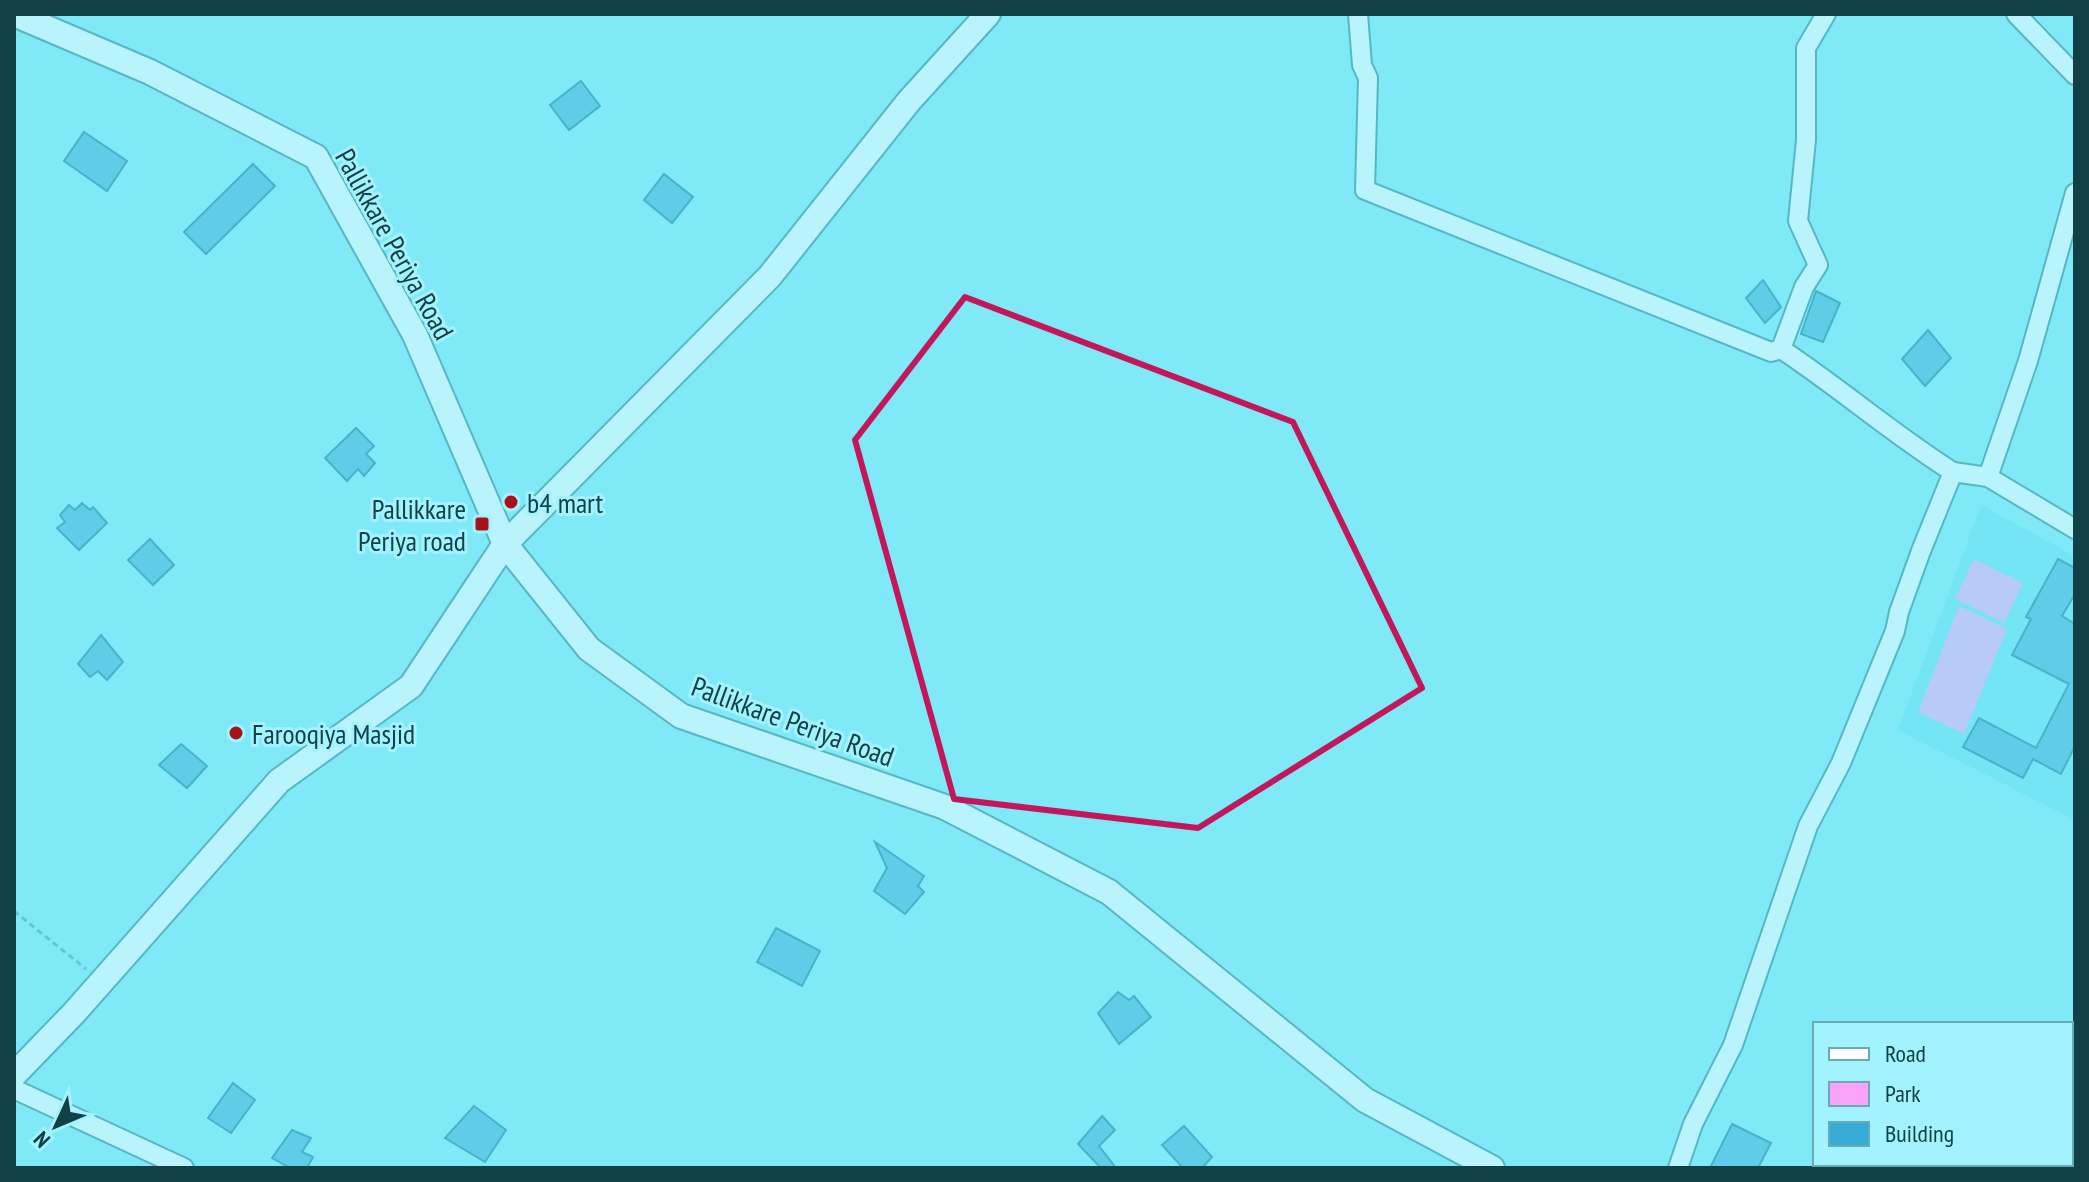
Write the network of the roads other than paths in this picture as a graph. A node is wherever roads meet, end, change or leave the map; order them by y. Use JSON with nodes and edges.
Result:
{"nodes":[{"id":1,"x":14,"y":14,"type":"edge"},
{"id":2,"x":988,"y":14,"type":"edge"},
{"id":3,"x":1358,"y":14,"type":"edge"},
{"id":4,"x":1826,"y":14,"type":"edge"},
{"id":5,"x":2016,"y":14,"type":"edge"},
{"id":6,"x":2075,"y":75,"type":"edge"},
{"id":7,"x":2075,"y":193,"type":"edge"},
{"id":8,"x":1781,"y":349,"type":"junction"},
{"id":9,"x":1953,"y":472,"type":"junction"},
{"id":10,"x":1988,"y":477,"type":"junction"},
{"id":11,"x":2075,"y":529,"type":"edge"},
{"id":12,"x":505,"y":544,"type":"junction"},
{"id":13,"x":14,"y":1075,"type":"edge"},
{"id":14,"x":14,"y":1089,"type":"edge"},
{"id":15,"x":184,"y":1168,"type":"edge"},
{"id":16,"x":1492,"y":1168,"type":"edge"},
{"id":17,"x":1678,"y":1168,"type":"edge"}],
"edges":[{"from":1,"to":12,"type":"main road","name":"Pallikkare Periya Road"},
{"from":2,"to":12,"type":"main road"},
{"from":3,"to":8,"type":"street"},
{"from":4,"to":8,"type":"street"},
{"from":5,"to":6,"type":"street"},
{"from":7,"to":10,"type":"street"},
{"from":8,"to":9,"type":"street"},
{"from":9,"to":10,"type":"street"},
{"from":9,"to":17,"type":"street"},
{"from":10,"to":11,"type":"street"},
{"from":12,"to":13,"type":"main road"},
{"from":12,"to":16,"type":"main road","name":"Pallikkare Periya Road"},
{"from":14,"to":15,"type":"street"}]}
